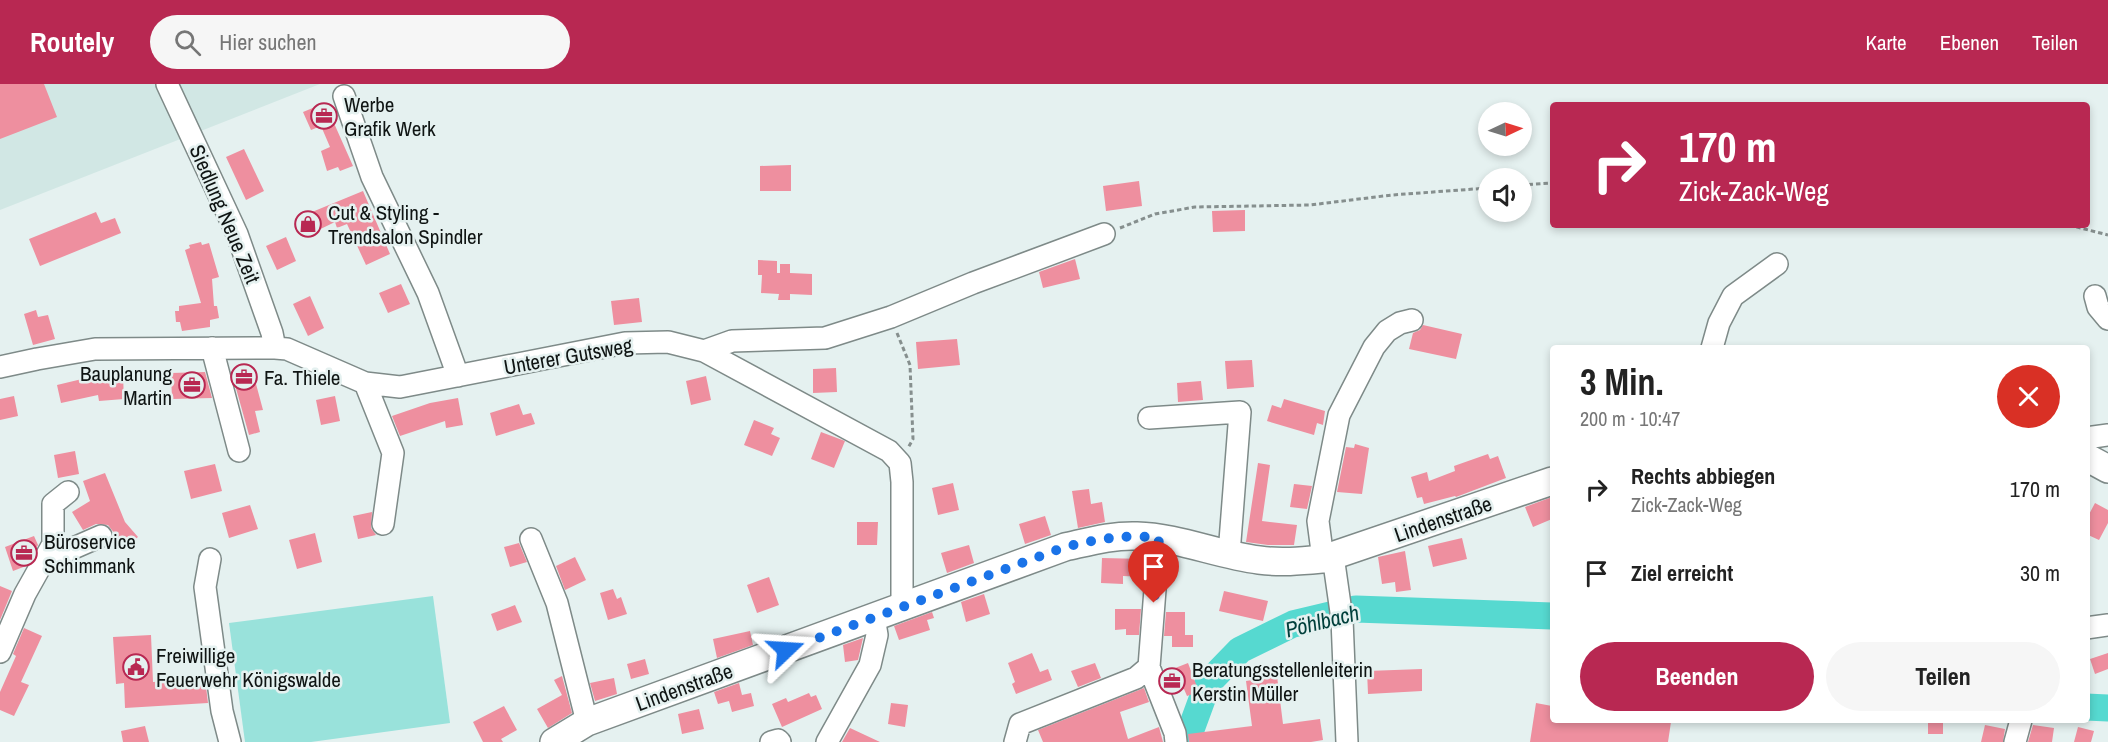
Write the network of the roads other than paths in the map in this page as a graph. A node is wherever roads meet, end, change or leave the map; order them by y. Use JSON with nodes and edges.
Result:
{"nodes":[{"id":1,"x":168,"y":84,"type":"edge"},
{"id":2,"x":344,"y":96,"type":"dead end"},
{"id":3,"x":1104,"y":234,"type":"road end"},
{"id":4,"x":1777,"y":264,"type":"dead end"},
{"id":5,"x":2095,"y":296,"type":"dead end"},
{"id":6,"x":1412,"y":320,"type":"dead end"},
{"id":7,"x":2108,"y":320,"type":"edge"},
{"id":8,"x":1713,"y":345,"type":"edge"},
{"id":9,"x":212,"y":348,"type":"junction"},
{"id":10,"x":275,"y":348,"type":"junction"},
{"id":11,"x":704,"y":351,"type":"junction"},
{"id":12,"x":0,"y":367,"type":"edge"},
{"id":13,"x":458,"y":376,"type":"junction"},
{"id":14,"x":365,"y":382,"type":"junction"},
{"id":15,"x":1149,"y":418,"type":"dead end"},
{"id":16,"x":2108,"y":435,"type":"edge"},
{"id":17,"x":2090,"y":437,"type":"edge"},
{"id":18,"x":239,"y":451,"type":"dead end"},
{"id":19,"x":2090,"y":459,"type":"edge"},
{"id":20,"x":2108,"y":469,"type":"edge"},
{"id":21,"x":1550,"y":482,"type":"edge"},
{"id":22,"x":68,"y":492,"type":"dead end"},
{"id":23,"x":383,"y":524,"type":"dead end"},
{"id":24,"x":101,"y":536,"type":"dead end"},
{"id":25,"x":1159,"y":538,"type":"junction"},
{"id":26,"x":531,"y":539,"type":"dead end"},
{"id":27,"x":1229,"y":554,"type":"junction"},
{"id":28,"x":1328,"y":558,"type":"junction"},
{"id":29,"x":210,"y":559,"type":"dead end"},
{"id":30,"x":44,"y":561,"type":"junction"},
{"id":31,"x":902,"y":607,"type":"junction"},
{"id":32,"x":874,"y":617,"type":"junction"},
{"id":33,"x":2108,"y":625,"type":"edge"},
{"id":34,"x":2090,"y":627,"type":"edge"},
{"id":35,"x":0,"y":652,"type":"edge"},
{"id":36,"x":1149,"y":667,"type":"junction"},
{"id":37,"x":587,"y":722,"type":"junction"},
{"id":38,"x":2020,"y":723,"type":"edge"},
{"id":39,"x":230,"y":742,"type":"edge"},
{"id":40,"x":554,"y":742,"type":"edge"},
{"id":41,"x":771,"y":742,"type":"edge"},
{"id":42,"x":780,"y":742,"type":"edge"},
{"id":43,"x":826,"y":742,"type":"edge"},
{"id":44,"x":1015,"y":742,"type":"edge"},
{"id":45,"x":1176,"y":742,"type":"edge"},
{"id":46,"x":1347,"y":742,"type":"edge"},
{"id":47,"x":2015,"y":742,"type":"edge"}],
"edges":[{"from":1,"to":10,"type":"street","name":"Siedlung Neue Zeit"},
{"from":2,"to":13,"type":"street"},
{"from":3,"to":11,"type":"street"},
{"from":4,"to":8,"type":"street"},
{"from":5,"to":7,"type":"street"},
{"from":6,"to":28,"type":"street"},
{"from":9,"to":10,"type":"street","name":"Unterer Gutsweg"},
{"from":9,"to":12,"type":"street","name":"Unterer Gutsweg"},
{"from":9,"to":18,"type":"street"},
{"from":10,"to":14,"type":"street","name":"Unterer Gutsweg"},
{"from":11,"to":13,"type":"street","name":"Unterer Gutsweg"},
{"from":11,"to":31,"type":"street","name":"Unterer Gutsweg"},
{"from":13,"to":14,"type":"street","name":"Unterer Gutsweg"},
{"from":14,"to":23,"type":"street"},
{"from":15,"to":27,"type":"street"},
{"from":16,"to":17,"type":"street"},
{"from":19,"to":20,"type":"main road"},
{"from":21,"to":28,"type":"main road","name":"Lindenstraße"},
{"from":22,"to":30,"type":"street"},
{"from":24,"to":30,"type":"street"},
{"from":25,"to":27,"type":"main road","name":"Lindenstraße"},
{"from":25,"to":31,"type":"main road","name":"Lindenstraße"},
{"from":25,"to":36,"type":"street"},
{"from":26,"to":37,"type":"street"},
{"from":27,"to":28,"type":"main road","name":"Lindenstraße"},
{"from":28,"to":46,"type":"street"},
{"from":29,"to":39,"type":"street"},
{"from":30,"to":35,"type":"street"},
{"from":31,"to":32,"type":"main road","name":"Lindenstraße"},
{"from":32,"to":37,"type":"main road","name":"Lindenstraße"},
{"from":32,"to":43,"type":"street"},
{"from":33,"to":34,"type":"street"},
{"from":36,"to":44,"type":"street"},
{"from":36,"to":45,"type":"street"},
{"from":37,"to":40,"type":"main road","name":"Lindenstraße"},
{"from":38,"to":47,"type":"street"},
{"from":41,"to":42,"type":"street"}]}
